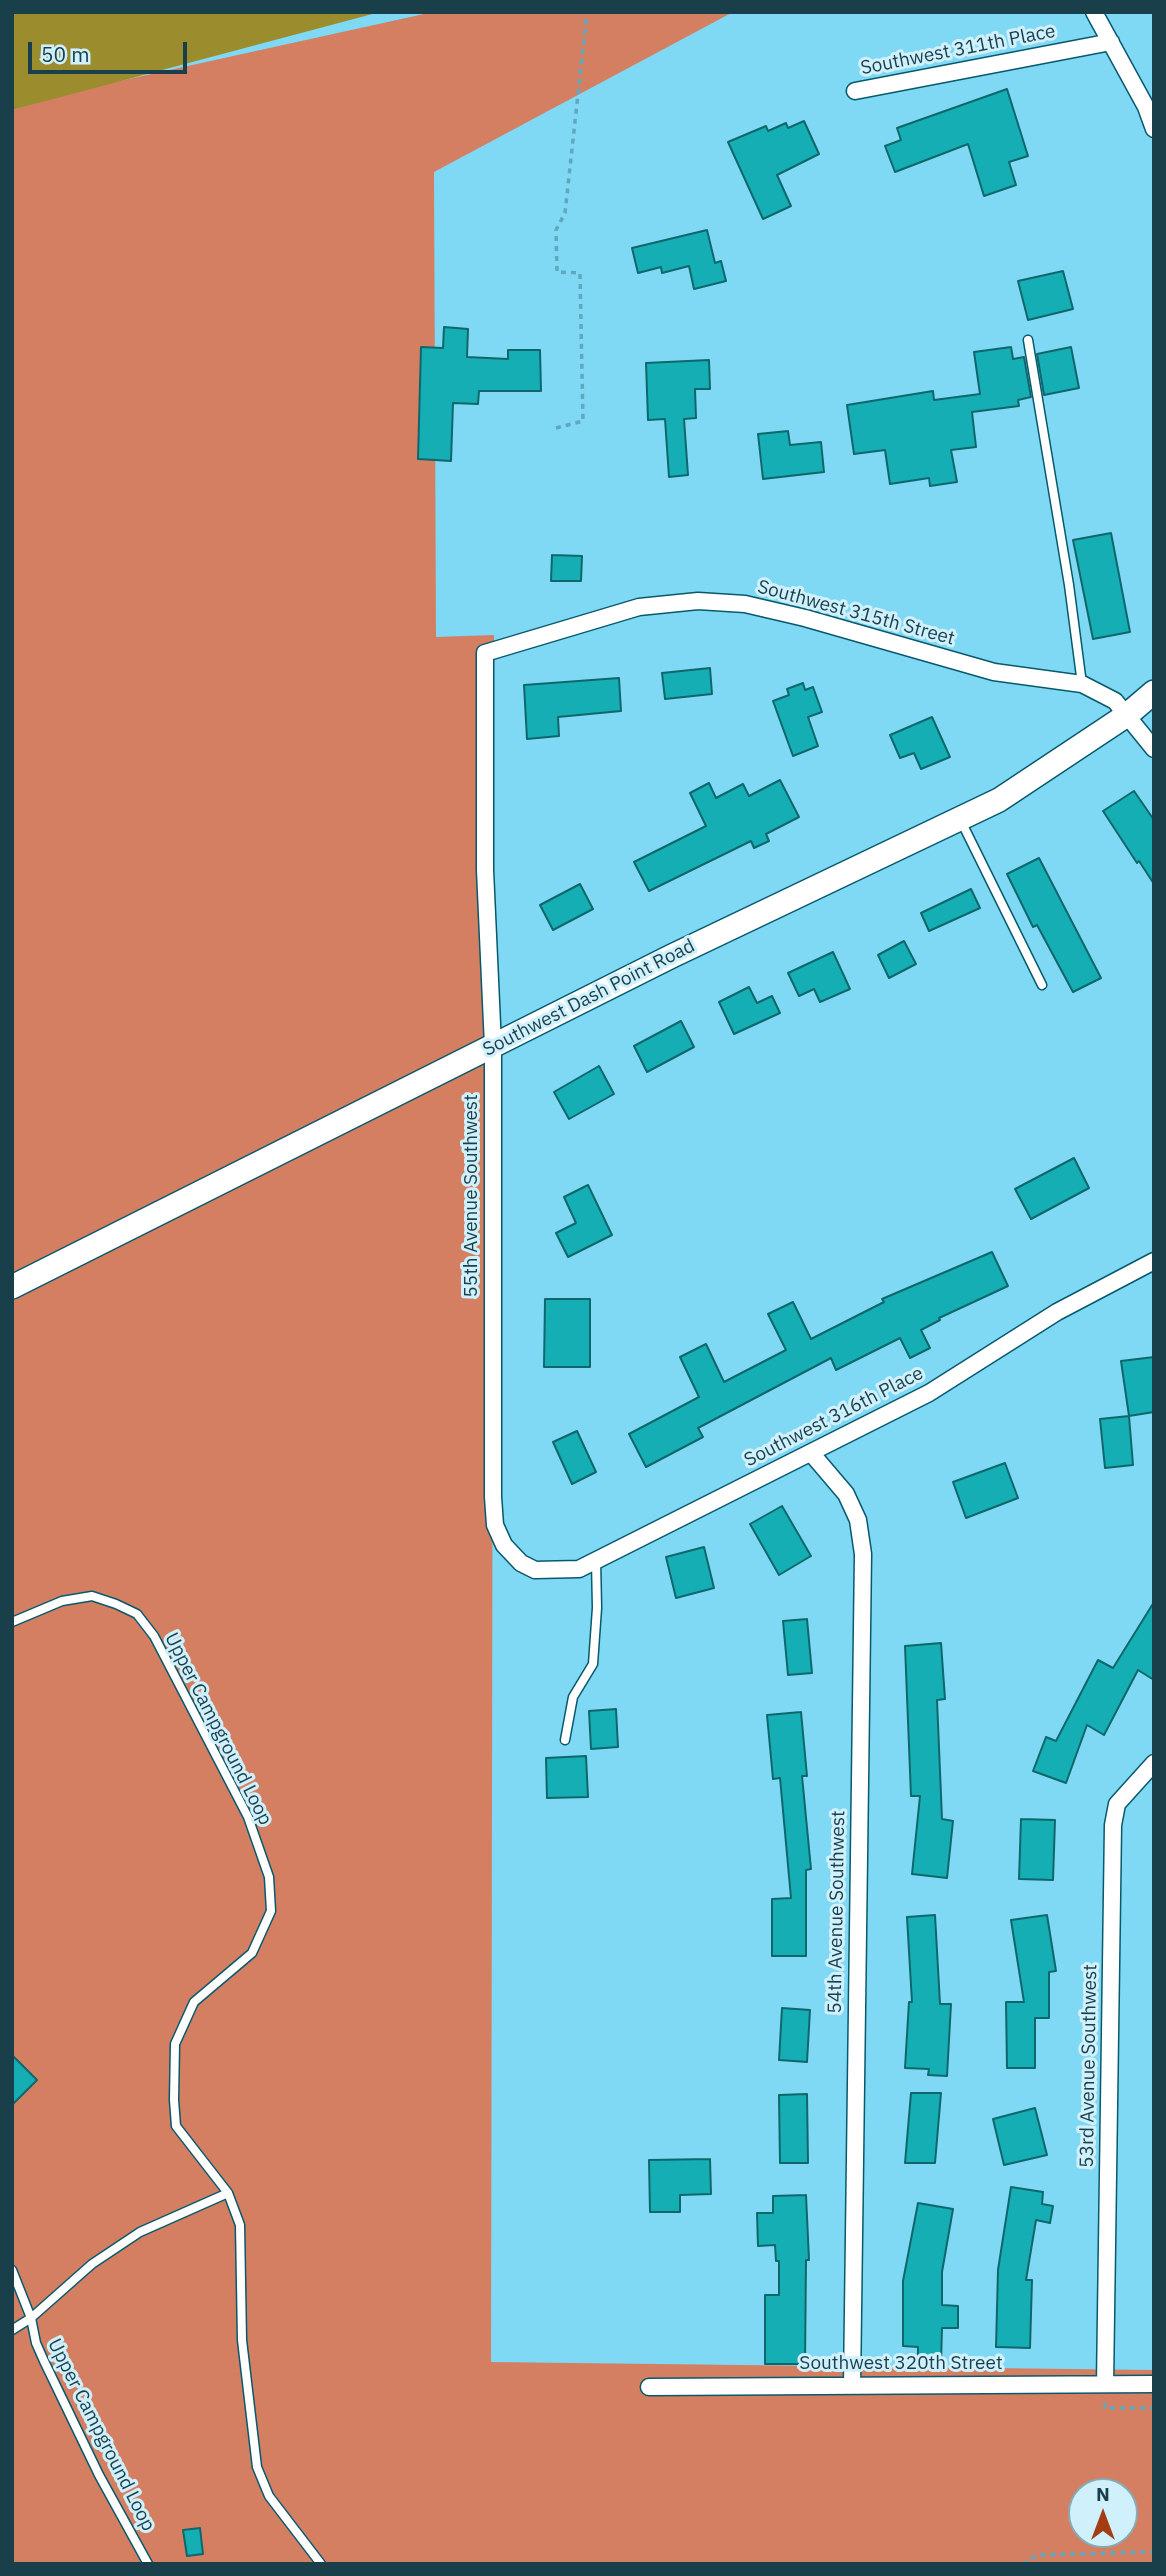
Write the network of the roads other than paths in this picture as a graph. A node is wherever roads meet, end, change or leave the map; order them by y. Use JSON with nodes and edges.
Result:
{"nodes":[{"id":1,"x":1094,"y":12,"type":"edge"},
{"id":2,"x":1111,"y":42,"type":"junction"},
{"id":3,"x":855,"y":91,"type":"dead end"},
{"id":4,"x":1154,"y":129,"type":"edge"},
{"id":5,"x":1028,"y":340,"type":"dead end"},
{"id":6,"x":485,"y":653,"type":"joint"},
{"id":7,"x":1082,"y":684,"type":"junction"},
{"id":8,"x":1152,"y":689,"type":"edge"},
{"id":9,"x":1126,"y":715,"type":"junction"},
{"id":10,"x":1154,"y":749,"type":"edge"},
{"id":11,"x":960,"y":818,"type":"junction"},
{"id":12,"x":1042,"y":985,"type":"dead end"},
{"id":13,"x":493,"y":1046,"type":"junction"},
{"id":14,"x":1154,"y":1261,"type":"edge"},
{"id":15,"x":12,"y":1287,"type":"edge"},
{"id":16,"x":812,"y":1454,"type":"junction"},
{"id":17,"x":596,"y":1560,"type":"junction"},
{"id":18,"x":521,"y":1563,"type":"joint"},
{"id":19,"x":12,"y":1622,"type":"edge"},
{"id":20,"x":565,"y":1740,"type":"dead end"},
{"id":21,"x":1154,"y":1763,"type":"edge"},
{"id":22,"x":228,"y":2193,"type":"junction"},
{"id":23,"x":12,"y":2270,"type":"edge"},
{"id":24,"x":31,"y":2318,"type":"junction"},
{"id":25,"x":12,"y":2330,"type":"edge"},
{"id":26,"x":1105,"y":2384,"type":"junction"},
{"id":27,"x":1154,"y":2384,"type":"edge"},
{"id":28,"x":852,"y":2386,"type":"junction"},
{"id":29,"x":649,"y":2387,"type":"dead end"},
{"id":30,"x":148,"y":2564,"type":"edge"},
{"id":31,"x":321,"y":2564,"type":"edge"}],
"edges":[{"from":1,"to":2,"type":"street"},
{"from":2,"to":3,"type":"street","name":"Southwest 311th Place"},
{"from":2,"to":4,"type":"street"},
{"from":5,"to":7,"type":"lane"},
{"from":6,"to":7,"type":"street","name":"Southwest 315th Street"},
{"from":6,"to":13,"type":"street","name":"55th Avenue Southwest"},
{"from":7,"to":9,"type":"street","name":"Southwest 315th Street"},
{"from":8,"to":9,"type":"main road","name":"Southwest Dash Point Road"},
{"from":9,"to":10,"type":"street"},
{"from":9,"to":11,"type":"main road","name":"Southwest Dash Point Road"},
{"from":11,"to":12,"type":"lane"},
{"from":11,"to":13,"type":"main road","name":"Southwest Dash Point Road"},
{"from":13,"to":15,"type":"main road","name":"Southwest Dash Point Road"},
{"from":13,"to":18,"type":"street","name":"55th Avenue Southwest"},
{"from":14,"to":16,"type":"street","name":"Southwest 316th Place"},
{"from":16,"to":17,"type":"street","name":"Southwest 316th Place"},
{"from":16,"to":28,"type":"street","name":"54th Avenue Southwest"},
{"from":17,"to":18,"type":"street","name":"Southwest 316th Place"},
{"from":17,"to":20,"type":"lane"},
{"from":19,"to":22,"type":"lane","name":"Upper Campground Loop"},
{"from":21,"to":26,"type":"street","name":"53rd Avenue Southwest"},
{"from":22,"to":24,"type":"lane"},
{"from":22,"to":31,"type":"lane","name":"Upper Campground Loop"},
{"from":23,"to":24,"type":"lane","name":"Upper Campground Loop"},
{"from":24,"to":25,"type":"lane"},
{"from":24,"to":30,"type":"lane","name":"Upper Campground Loop"},
{"from":26,"to":27,"type":"street","name":"Southwest 320th Street"},
{"from":26,"to":28,"type":"street","name":"Southwest 320th Street"},
{"from":28,"to":29,"type":"street","name":"Southwest 320th Street"}]}
